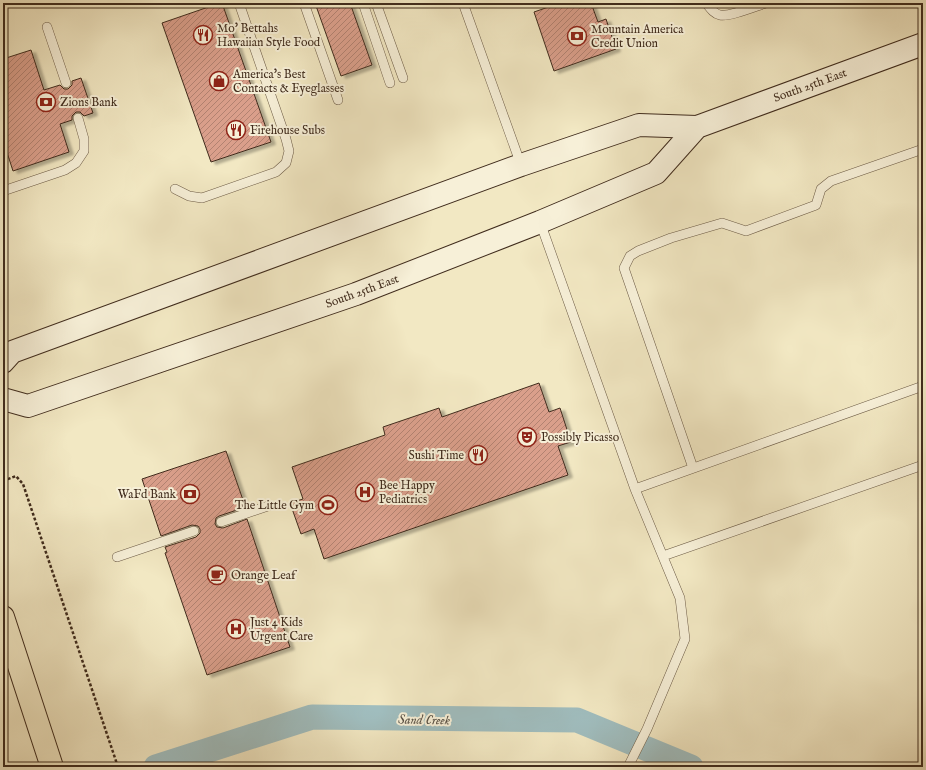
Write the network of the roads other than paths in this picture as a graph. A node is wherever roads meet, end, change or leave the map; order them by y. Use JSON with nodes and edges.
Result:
{"nodes":[{"id":1,"x":238,"y":3,"type":"edge"},
{"id":2,"x":304,"y":3,"type":"edge"},
{"id":3,"x":363,"y":3,"type":"edge"},
{"id":4,"x":376,"y":3,"type":"edge"},
{"id":5,"x":463,"y":3,"type":"edge"},
{"id":6,"x":706,"y":3,"type":"edge"},
{"id":7,"x":766,"y":3,"type":"edge"},
{"id":8,"x":47,"y":28,"type":"dead end"},
{"id":9,"x":923,"y":44,"type":"edge"},
{"id":10,"x":403,"y":78,"type":"dead end"},
{"id":11,"x":66,"y":83,"type":"dead end"},
{"id":12,"x":390,"y":83,"type":"dead end"},
{"id":13,"x":338,"y":100,"type":"dead end"},
{"id":14,"x":78,"y":118,"type":"dead end"},
{"id":15,"x":697,"y":127,"type":"junction"},
{"id":16,"x":923,"y":149,"type":"edge"},
{"id":17,"x":521,"y":165,"type":"junction"},
{"id":18,"x":175,"y":189,"type":"dead end"},
{"id":19,"x":3,"y":191,"type":"edge"},
{"id":20,"x":540,"y":222,"type":"junction"},
{"id":21,"x":3,"y":362,"type":"edge"},
{"id":22,"x":923,"y":386,"type":"edge"},
{"id":23,"x":3,"y":399,"type":"edge"},
{"id":24,"x":923,"y":465,"type":"edge"},
{"id":25,"x":693,"y":468,"type":"junction"},
{"id":26,"x":635,"y":489,"type":"junction"},
{"id":27,"x":268,"y":506,"type":"dead end"},
{"id":28,"x":221,"y":522,"type":"dead end"},
{"id":29,"x":194,"y":531,"type":"dead end"},
{"id":30,"x":663,"y":556,"type":"junction"},
{"id":31,"x":117,"y":557,"type":"dead end"},
{"id":32,"x":3,"y":617,"type":"edge"},
{"id":33,"x":52,"y":767,"type":"edge"},
{"id":34,"x":628,"y":767,"type":"edge"}],
"edges":[{"from":1,"to":18,"type":"lane"},
{"from":2,"to":13,"type":"lane"},
{"from":3,"to":12,"type":"lane"},
{"from":4,"to":10,"type":"lane"},
{"from":5,"to":17,"type":"lane"},
{"from":6,"to":7,"type":"lane"},
{"from":8,"to":11,"type":"lane"},
{"from":9,"to":15,"type":"main road","name":"South 25th East"},
{"from":14,"to":19,"type":"lane"},
{"from":15,"to":17,"type":"main road","name":"South 25th East"},
{"from":15,"to":20,"type":"main road","name":"South 25th East"},
{"from":16,"to":25,"type":"lane"},
{"from":17,"to":21,"type":"main road","name":"South 25th East"},
{"from":20,"to":23,"type":"main road","name":"South 25th East"},
{"from":20,"to":26,"type":"lane"},
{"from":22,"to":25,"type":"lane"},
{"from":24,"to":30,"type":"lane"},
{"from":25,"to":26,"type":"lane"},
{"from":26,"to":30,"type":"lane"},
{"from":27,"to":28,"type":"lane"},
{"from":29,"to":31,"type":"lane"},
{"from":30,"to":34,"type":"lane"},
{"from":32,"to":33,"type":"main road"}]}
